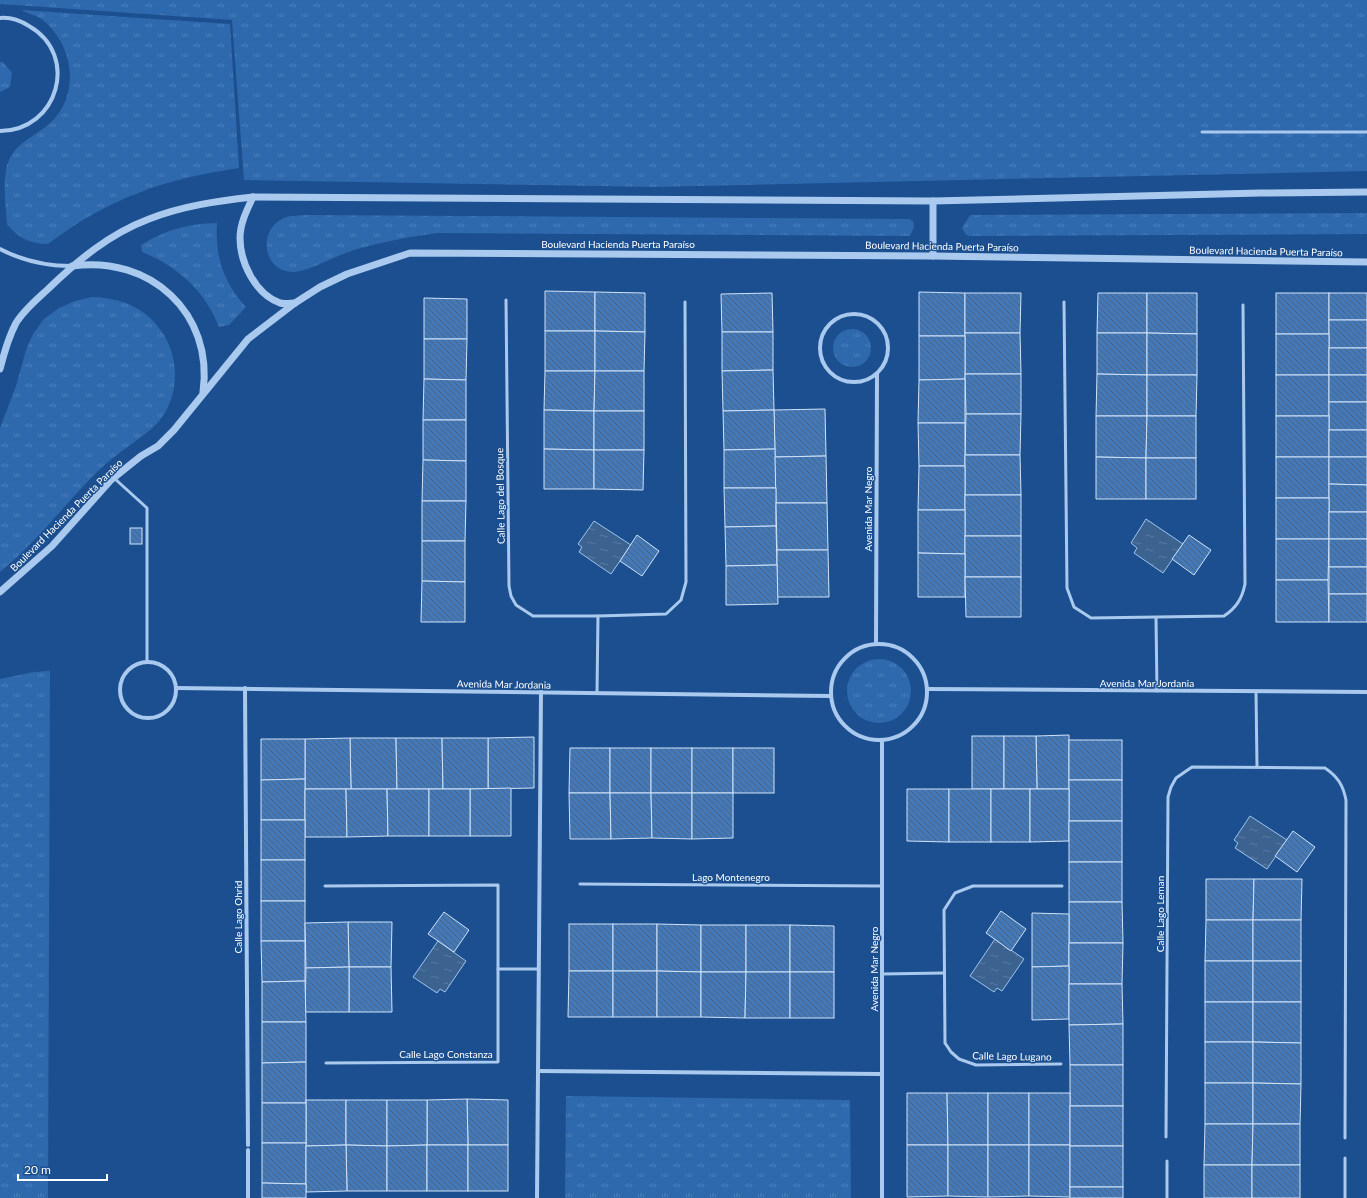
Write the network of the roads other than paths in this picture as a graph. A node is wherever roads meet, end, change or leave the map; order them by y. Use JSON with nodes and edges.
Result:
{"nodes":[{"id":1,"x":0,"y":18,"type":"edge"},
{"id":2,"x":0,"y":131,"type":"edge"},
{"id":3,"x":1202,"y":132,"type":"dead end"},
{"id":4,"x":1367,"y":132,"type":"edge"},
{"id":5,"x":1367,"y":192,"type":"edge"},
{"id":6,"x":253,"y":197,"type":"junction"},
{"id":7,"x":933,"y":201,"type":"junction"},
{"id":8,"x":0,"y":248,"type":"edge"},
{"id":9,"x":933,"y":256,"type":"junction"},
{"id":10,"x":1367,"y":262,"type":"edge"},
{"id":11,"x":72,"y":266,"type":"junction"},
{"id":12,"x":506,"y":300,"type":"dead end"},
{"id":13,"x":684,"y":302,"type":"dead end"},
{"id":14,"x":1064,"y":302,"type":"dead end"},
{"id":15,"x":295,"y":303,"type":"junction"},
{"id":16,"x":1243,"y":305,"type":"dead end"},
{"id":17,"x":0,"y":369,"type":"edge"},
{"id":18,"x":877,"y":374,"type":"junction"},
{"id":19,"x":203,"y":392,"type":"junction"},
{"id":20,"x":114,"y":478,"type":"junction"},
{"id":21,"x":0,"y":592,"type":"edge"},
{"id":22,"x":598,"y":616,"type":"junction"},
{"id":23,"x":1156,"y":618,"type":"junction"},
{"id":24,"x":876,"y":643,"type":"junction"},
{"id":25,"x":147,"y":662,"type":"junction"},
{"id":26,"x":176,"y":688,"type":"junction"},
{"id":27,"x":245,"y":688,"type":"junction"},
{"id":28,"x":928,"y":689,"type":"junction"},
{"id":29,"x":1157,"y":691,"type":"junction"},
{"id":30,"x":542,"y":692,"type":"junction"},
{"id":31,"x":1256,"y":692,"type":"junction"},
{"id":32,"x":1367,"y":692,"type":"edge"},
{"id":33,"x":597,"y":693,"type":"junction"},
{"id":34,"x":831,"y":696,"type":"junction"},
{"id":35,"x":882,"y":741,"type":"junction"},
{"id":36,"x":1257,"y":766,"type":"junction"},
{"id":37,"x":580,"y":884,"type":"dead end"},
{"id":38,"x":326,"y":886,"type":"dead end"},
{"id":39,"x":882,"y":886,"type":"junction"},
{"id":40,"x":1062,"y":886,"type":"dead end"},
{"id":41,"x":498,"y":969,"type":"junction"},
{"id":42,"x":539,"y":969,"type":"junction"},
{"id":43,"x":944,"y":973,"type":"junction"},
{"id":44,"x":882,"y":974,"type":"junction"},
{"id":45,"x":326,"y":1063,"type":"dead end"},
{"id":46,"x":1061,"y":1064,"type":"dead end"},
{"id":47,"x":538,"y":1071,"type":"junction"},
{"id":48,"x":882,"y":1074,"type":"junction"},
{"id":49,"x":1166,"y":1137,"type":"dead end"},
{"id":50,"x":1346,"y":1138,"type":"dead end"},
{"id":51,"x":1345,"y":1158,"type":"dead end"},
{"id":52,"x":1167,"y":1161,"type":"dead end"},
{"id":53,"x":248,"y":1198,"type":"edge"},
{"id":54,"x":537,"y":1198,"type":"edge"},
{"id":55,"x":882,"y":1198,"type":"edge"},
{"id":56,"x":1167,"y":1198,"type":"edge"},
{"id":57,"x":1345,"y":1198,"type":"edge"}],
"edges":[{"from":1,"to":2,"type":"street"},
{"from":3,"to":4,"type":"lane"},
{"from":5,"to":7,"type":"street"},
{"from":6,"to":7,"type":"street"},
{"from":6,"to":11,"type":"street"},
{"from":6,"to":15,"type":"street"},
{"from":7,"to":9,"type":"street"},
{"from":8,"to":11,"type":"street"},
{"from":9,"to":10,"type":"street","name":"Boulevard Hacienda Puerta Paraíso"},
{"from":9,"to":15,"type":"street","name":"Boulevard Hacienda Puerta Paraíso"},
{"from":11,"to":17,"type":"street"},
{"from":11,"to":19,"type":"street"},
{"from":12,"to":22,"type":"lane","name":"Calle Lago del Bosque"},
{"from":13,"to":22,"type":"lane","name":"Calle Lago del Bosque"},
{"from":14,"to":23,"type":"lane"},
{"from":15,"to":19,"type":"street","name":"Boulevard Hacienda Puerta Paraíso"},
{"from":16,"to":23,"type":"lane"},
{"from":18,"to":18,"type":"street"},
{"from":18,"to":24,"type":"street","name":"Avenida Mar Negro"},
{"from":19,"to":20,"type":"street","name":"Boulevard Hacienda Puerta Paraíso"},
{"from":20,"to":21,"type":"street","name":"Boulevard Hacienda Puerta Paraíso"},
{"from":20,"to":25,"type":"lane"},
{"from":22,"to":33,"type":"lane"},
{"from":23,"to":29,"type":"lane"},
{"from":24,"to":28,"type":"street"},
{"from":24,"to":34,"type":"street"},
{"from":25,"to":26,"type":"street"},
{"from":25,"to":26,"type":"street"},
{"from":26,"to":27,"type":"street","name":"Avenida Mar Jordania"},
{"from":27,"to":30,"type":"street","name":"Avenida Mar Jordania"},
{"from":27,"to":53,"type":"street","name":"Calle Lago Ohrid"},
{"from":28,"to":29,"type":"street","name":"Avenida Mar Jordania"},
{"from":28,"to":35,"type":"street"},
{"from":29,"to":31,"type":"street","name":"Avenida Mar Jordania"},
{"from":30,"to":33,"type":"street","name":"Avenida Mar Jordania"},
{"from":30,"to":42,"type":"street"},
{"from":31,"to":32,"type":"street","name":"Avenida Mar Jordania"},
{"from":31,"to":36,"type":"lane"},
{"from":33,"to":34,"type":"street","name":"Avenida Mar Jordania"},
{"from":34,"to":35,"type":"street"},
{"from":35,"to":39,"type":"street","name":"Avenida Mar Negro"},
{"from":36,"to":49,"type":"lane","name":"Calle Lago Leman"},
{"from":36,"to":50,"type":"lane","name":"Calle Lago Leman"},
{"from":37,"to":39,"type":"lane","name":"Lago Montenegro"},
{"from":38,"to":41,"type":"lane","name":"Calle Lago Constanza"},
{"from":39,"to":44,"type":"street","name":"Avenida Mar Negro"},
{"from":40,"to":43,"type":"lane","name":"Calle Lago Lugano"},
{"from":41,"to":42,"type":"lane"},
{"from":41,"to":45,"type":"lane","name":"Calle Lago Constanza"},
{"from":42,"to":47,"type":"street"},
{"from":43,"to":44,"type":"lane"},
{"from":43,"to":46,"type":"lane","name":"Calle Lago Lugano"},
{"from":44,"to":48,"type":"street","name":"Avenida Mar Negro"},
{"from":47,"to":48,"type":"street"},
{"from":47,"to":54,"type":"street"},
{"from":48,"to":55,"type":"street","name":"Avenida Mar Negro"},
{"from":51,"to":57,"type":"lane"},
{"from":52,"to":56,"type":"lane"}]}
